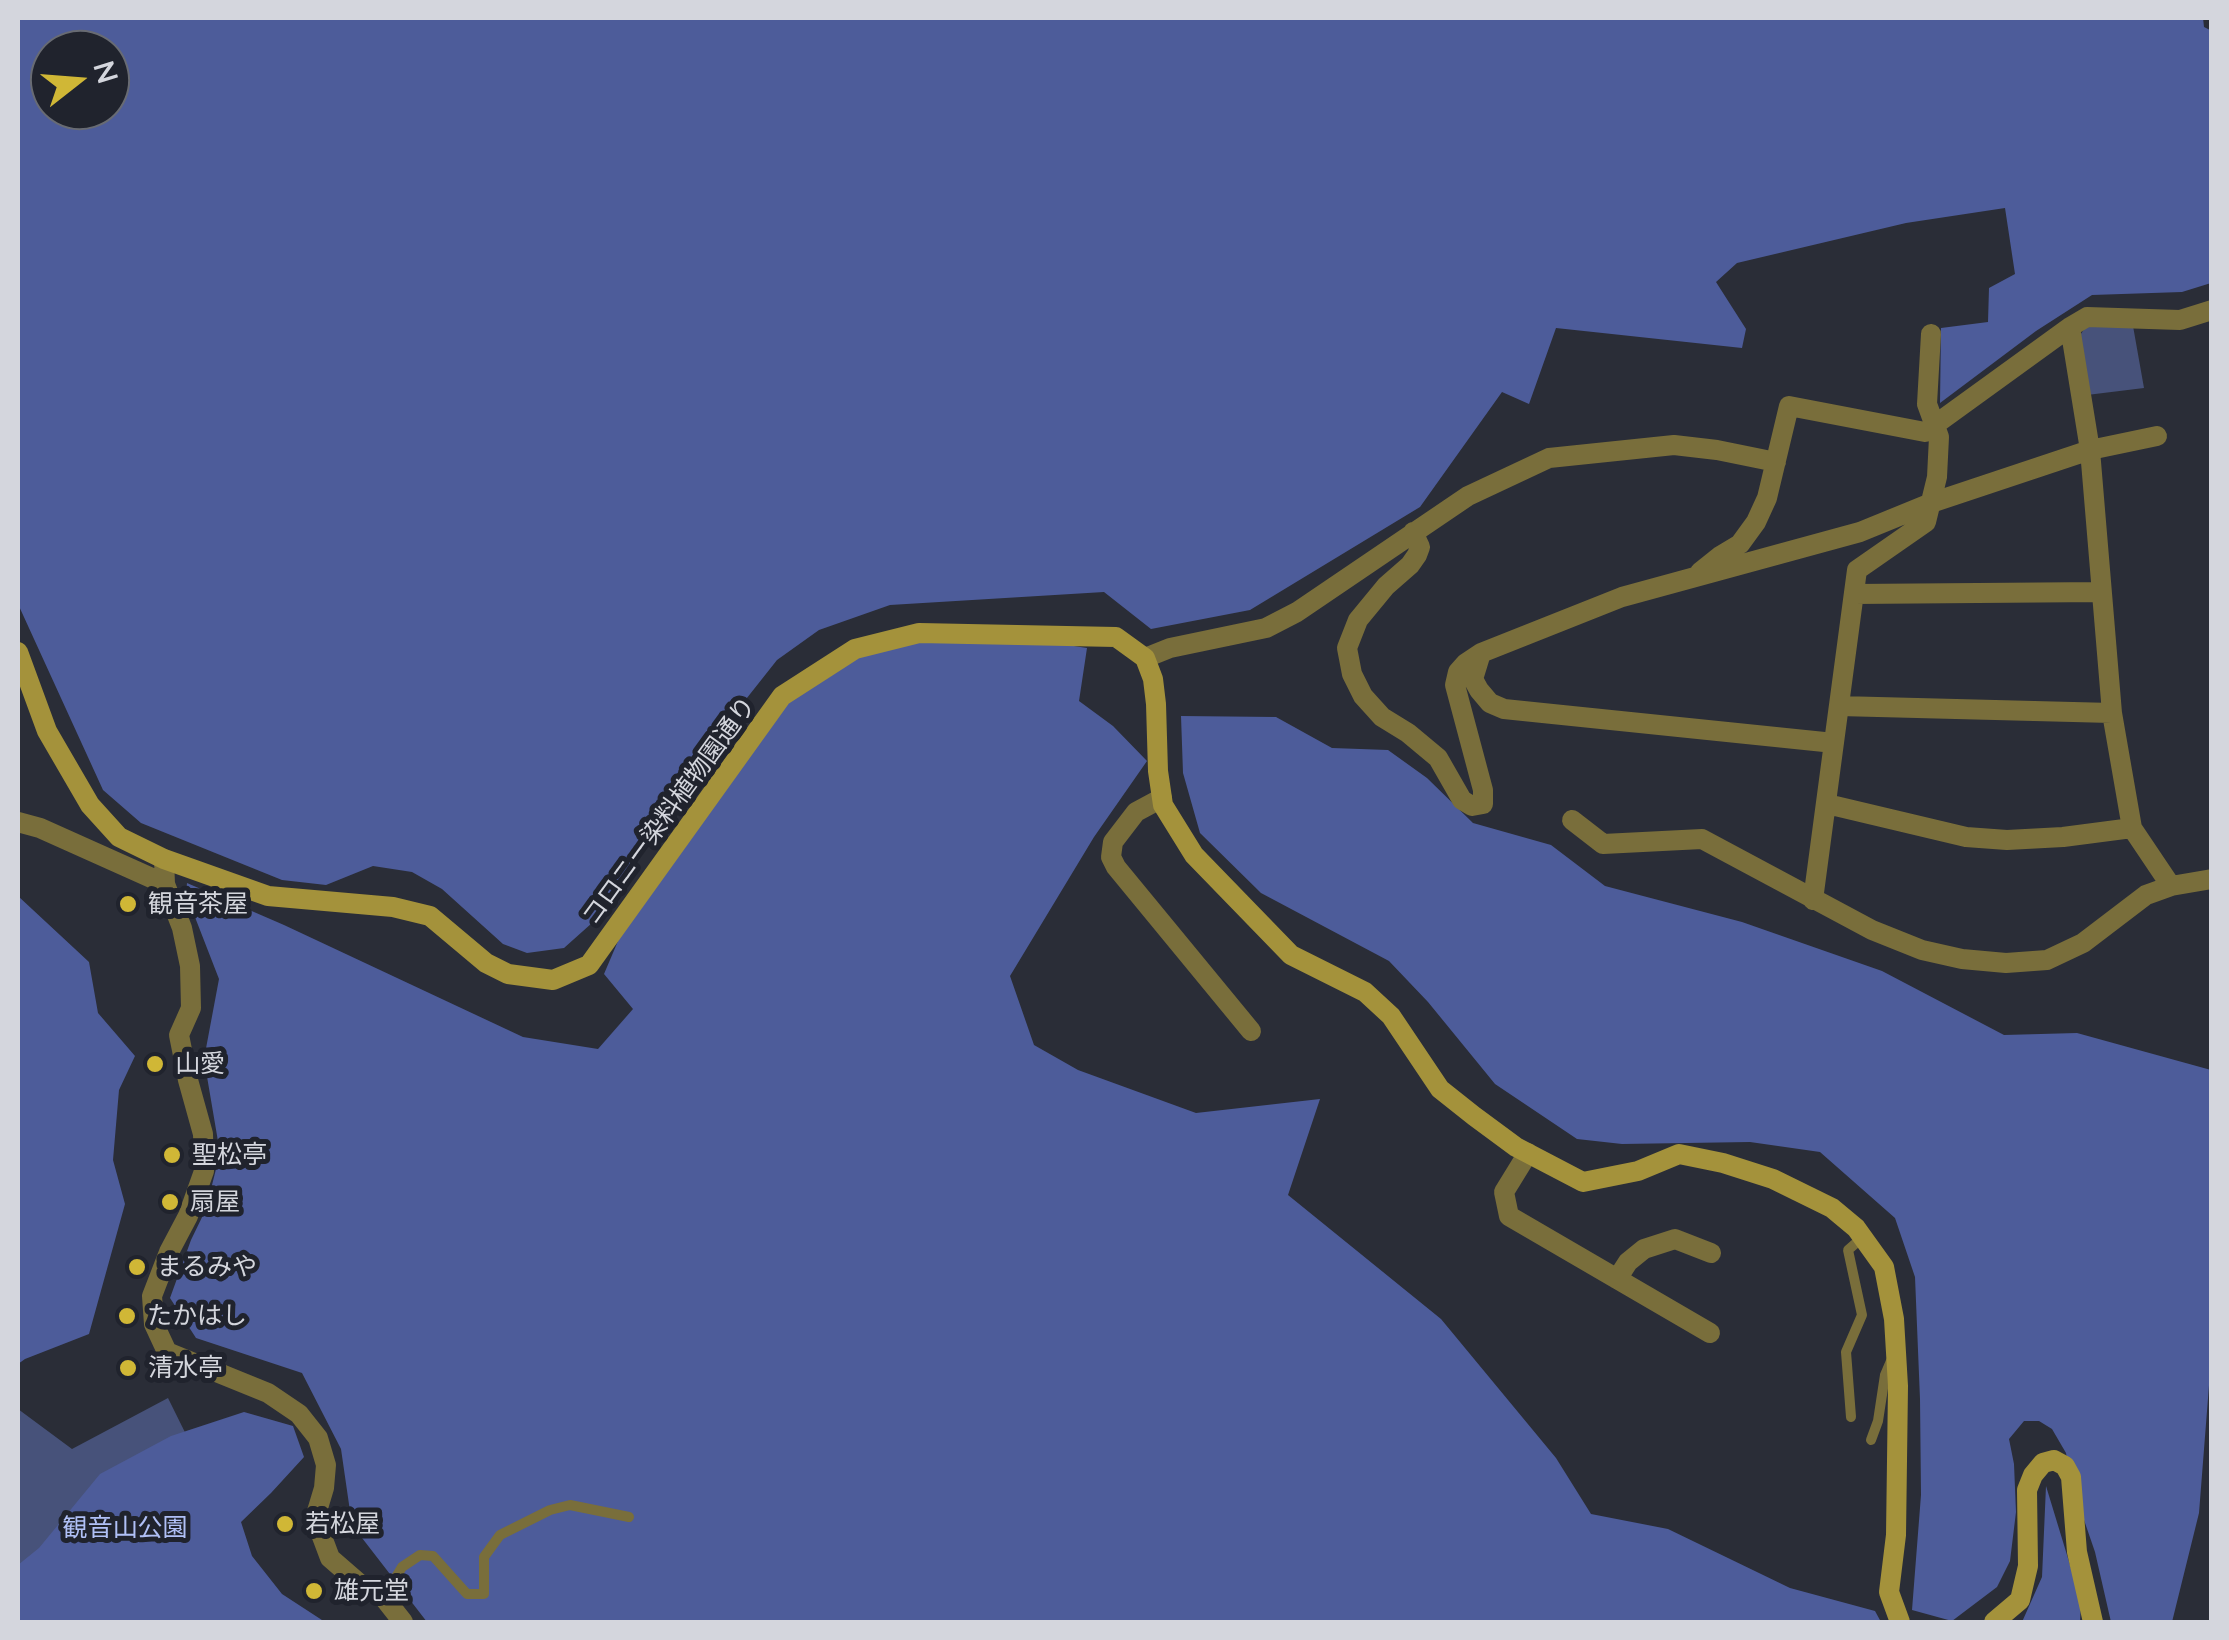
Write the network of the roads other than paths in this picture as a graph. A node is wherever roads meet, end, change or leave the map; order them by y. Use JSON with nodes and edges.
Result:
{"nodes":[{"id":1,"x":2212,"y":310,"type":"edge"},
{"id":2,"x":2070,"y":327,"type":"junction"},
{"id":3,"x":1932,"y":334,"type":"dead end"},
{"id":4,"x":1936,"y":422,"type":"junction"},
{"id":5,"x":2157,"y":436,"type":"dead end"},
{"id":6,"x":2090,"y":450,"type":"junction"},
{"id":7,"x":1776,"y":462,"type":"junction"},
{"id":8,"x":1931,"y":503,"type":"junction"},
{"id":9,"x":1413,"y":532,"type":"junction"},
{"id":10,"x":1691,"y":580,"type":"junction"},
{"id":11,"x":2101,"y":592,"type":"junction"},
{"id":12,"x":1854,"y":594,"type":"junction"},
{"id":13,"x":18,"y":652,"type":"edge"},
{"id":14,"x":1482,"y":653,"type":"junction"},
{"id":15,"x":1145,"y":658,"type":"junction"},
{"id":16,"x":1839,"y":706,"type":"junction"},
{"id":17,"x":2112,"y":713,"type":"junction"},
{"id":18,"x":1834,"y":744,"type":"junction"},
{"id":19,"x":1162,"y":798,"type":"junction"},
{"id":20,"x":1827,"y":804,"type":"junction"},
{"id":21,"x":1572,"y":820,"type":"dead end"},
{"id":22,"x":18,"y":822,"type":"edge"},
{"id":23,"x":2132,"y":828,"type":"junction"},
{"id":24,"x":164,"y":859,"type":"junction"},
{"id":25,"x":2212,"y":879,"type":"edge"},
{"id":26,"x":165,"y":884,"type":"junction"},
{"id":27,"x":2170,"y":886,"type":"junction"},
{"id":28,"x":1813,"y":900,"type":"junction"},
{"id":29,"x":1252,"y":1032,"type":"dead end"},
{"id":30,"x":1528,"y":1153,"type":"junction"},
{"id":31,"x":1863,"y":1238,"type":"junction"},
{"id":32,"x":1711,"y":1252,"type":"dead end"},
{"id":33,"x":1618,"y":1279,"type":"junction"},
{"id":34,"x":1710,"y":1333,"type":"dead end"},
{"id":35,"x":1896,"y":1351,"type":"junction"},
{"id":36,"x":1851,"y":1417,"type":"dead end"},
{"id":37,"x":1872,"y":1440,"type":"dead end"},
{"id":38,"x":630,"y":1516,"type":"dead end"},
{"id":39,"x":384,"y":1598,"type":"junction"},
{"id":40,"x":404,"y":1622,"type":"edge"},
{"id":41,"x":1900,"y":1622,"type":"edge"},
{"id":42,"x":1994,"y":1622,"type":"edge"},
{"id":43,"x":2093,"y":1622,"type":"edge"}],
"edges":[{"from":1,"to":2,"type":"street"},
{"from":2,"to":4,"type":"street"},
{"from":2,"to":6,"type":"street"},
{"from":3,"to":4,"type":"street"},
{"from":4,"to":7,"type":"street"},
{"from":4,"to":8,"type":"street"},
{"from":5,"to":6,"type":"street"},
{"from":6,"to":8,"type":"street"},
{"from":6,"to":11,"type":"street"},
{"from":7,"to":9,"type":"street"},
{"from":7,"to":10,"type":"street"},
{"from":8,"to":10,"type":"street"},
{"from":8,"to":12,"type":"street"},
{"from":9,"to":14,"type":"street"},
{"from":9,"to":15,"type":"street"},
{"from":10,"to":14,"type":"street"},
{"from":11,"to":12,"type":"street"},
{"from":11,"to":17,"type":"street"},
{"from":12,"to":16,"type":"street"},
{"from":13,"to":24,"type":"street","name":"コロニー染料植物園通り"},
{"from":14,"to":18,"type":"street"},
{"from":15,"to":19,"type":"street"},
{"from":15,"to":24,"type":"street","name":"コロニー染料植物園通り"},
{"from":16,"to":17,"type":"street"},
{"from":16,"to":18,"type":"street"},
{"from":17,"to":23,"type":"street"},
{"from":18,"to":20,"type":"street"},
{"from":19,"to":29,"type":"street"},
{"from":19,"to":30,"type":"street"},
{"from":20,"to":23,"type":"street"},
{"from":20,"to":28,"type":"street"},
{"from":21,"to":28,"type":"street"},
{"from":22,"to":26,"type":"street"},
{"from":23,"to":27,"type":"street"},
{"from":24,"to":26,"type":"street"},
{"from":25,"to":27,"type":"street"},
{"from":26,"to":39,"type":"street"},
{"from":27,"to":28,"type":"street"},
{"from":30,"to":31,"type":"street"},
{"from":30,"to":33,"type":"street"},
{"from":31,"to":35,"type":"street"},
{"from":31,"to":36,"type":"lane"},
{"from":32,"to":33,"type":"street"},
{"from":33,"to":34,"type":"street"},
{"from":35,"to":37,"type":"lane"},
{"from":35,"to":41,"type":"street"},
{"from":38,"to":39,"type":"lane"},
{"from":39,"to":40,"type":"street"},
{"from":42,"to":43,"type":"street"}]}
